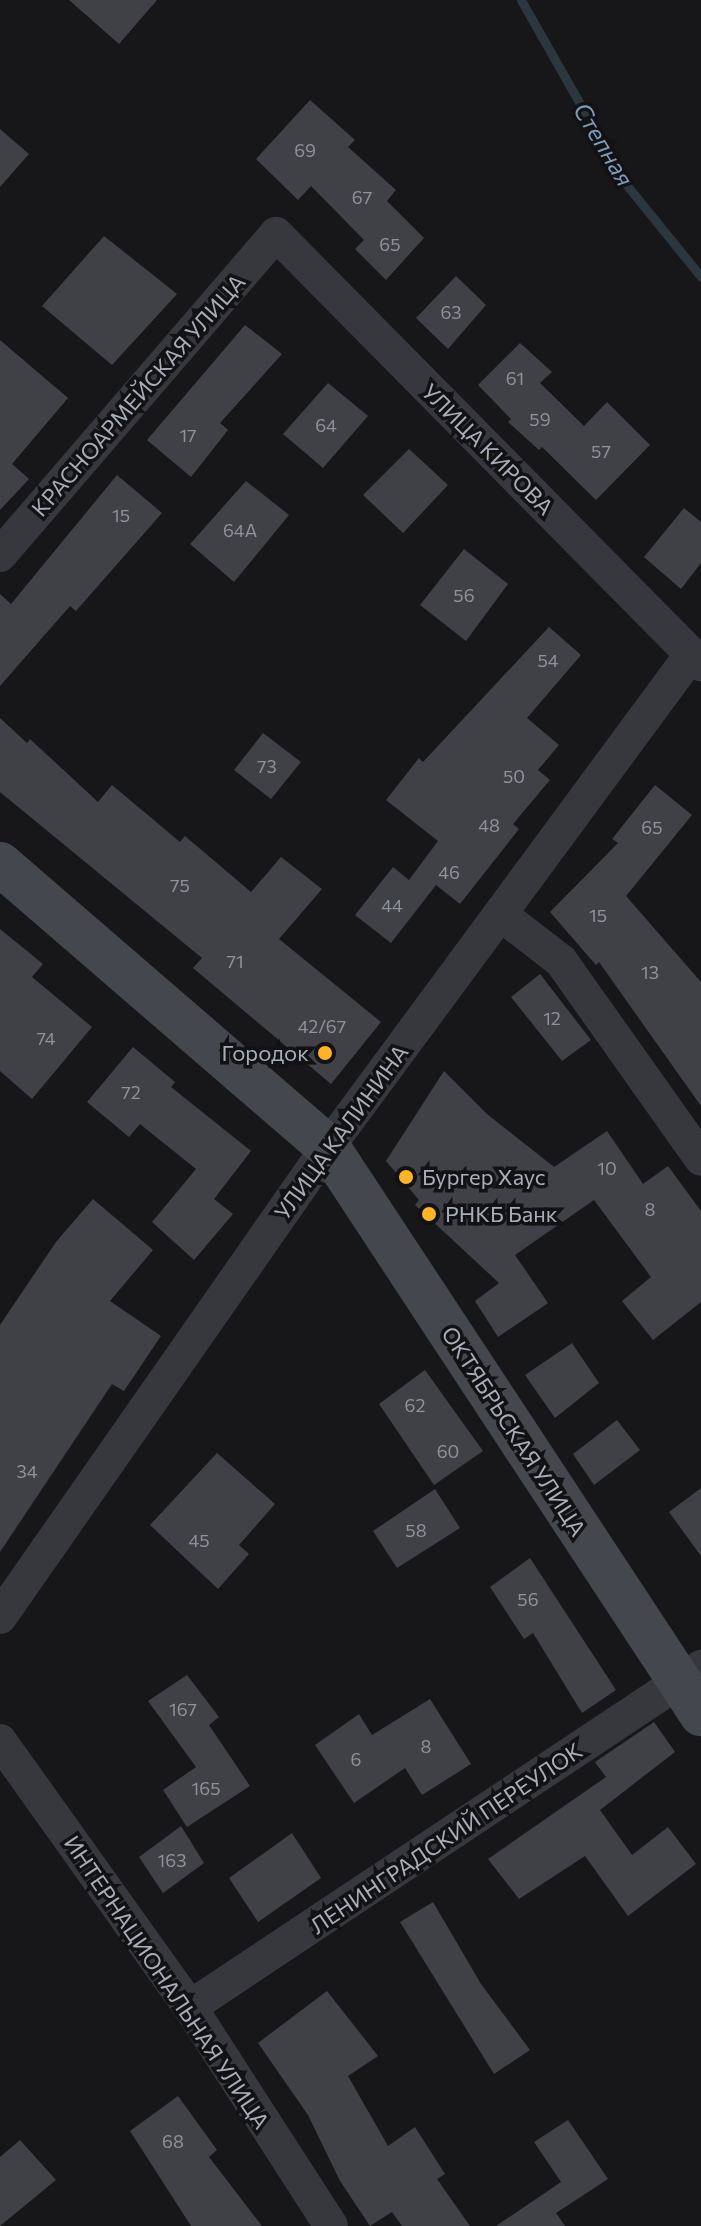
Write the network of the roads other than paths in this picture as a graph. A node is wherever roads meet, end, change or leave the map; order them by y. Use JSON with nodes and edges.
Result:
{"nodes":[{"id":1,"x":276,"y":234,"type":"joint"},
{"id":2,"x":0,"y":555,"type":"edge"},
{"id":3,"x":696,"y":659,"type":"edge"},
{"id":4,"x":0,"y":864,"type":"edge"},
{"id":5,"x":500,"y":914,"type":"junction"},
{"id":6,"x":328,"y":1147,"type":"junction"},
{"id":7,"x":701,"y":1159,"type":"edge"},
{"id":8,"x":0,"y":1617,"type":"edge"},
{"id":9,"x":694,"y":1688,"type":"edge"},
{"id":10,"x":0,"y":1741,"type":"edge"},
{"id":11,"x":190,"y":2007,"type":"junction"},
{"id":12,"x":331,"y":2226,"type":"edge"}],
"edges":[{"from":1,"to":2,"type":"street","name":"КРАСНОАРМЕЙСКАЯ УЛИЦА"},
{"from":1,"to":3,"type":"street","name":"УЛИЦА КИРОВА"},
{"from":3,"to":5,"type":"street","name":"УЛИЦА КАЛИНИНА"},
{"from":4,"to":6,"type":"main road","name":"ОКТЯБРЬСКАЯ УЛИЦА"},
{"from":5,"to":6,"type":"street","name":"УЛИЦА КАЛИНИНА"},
{"from":5,"to":7,"type":"street"},
{"from":6,"to":8,"type":"street","name":"УЛИЦА КАЛИНИНА"},
{"from":6,"to":9,"type":"main road","name":"ОКТЯБРЬСКАЯ УЛИЦА"},
{"from":9,"to":11,"type":"street","name":"ЛЕНИНГРАДСКИЙ ПЕРЕУЛОК"},
{"from":10,"to":11,"type":"street","name":"ИНТЕРНАЦИОНАЛЬНАЯ УЛИЦА"},
{"from":11,"to":12,"type":"street","name":"ИНТЕРНАЦИОНАЛЬНАЯ УЛИЦА"}]}
